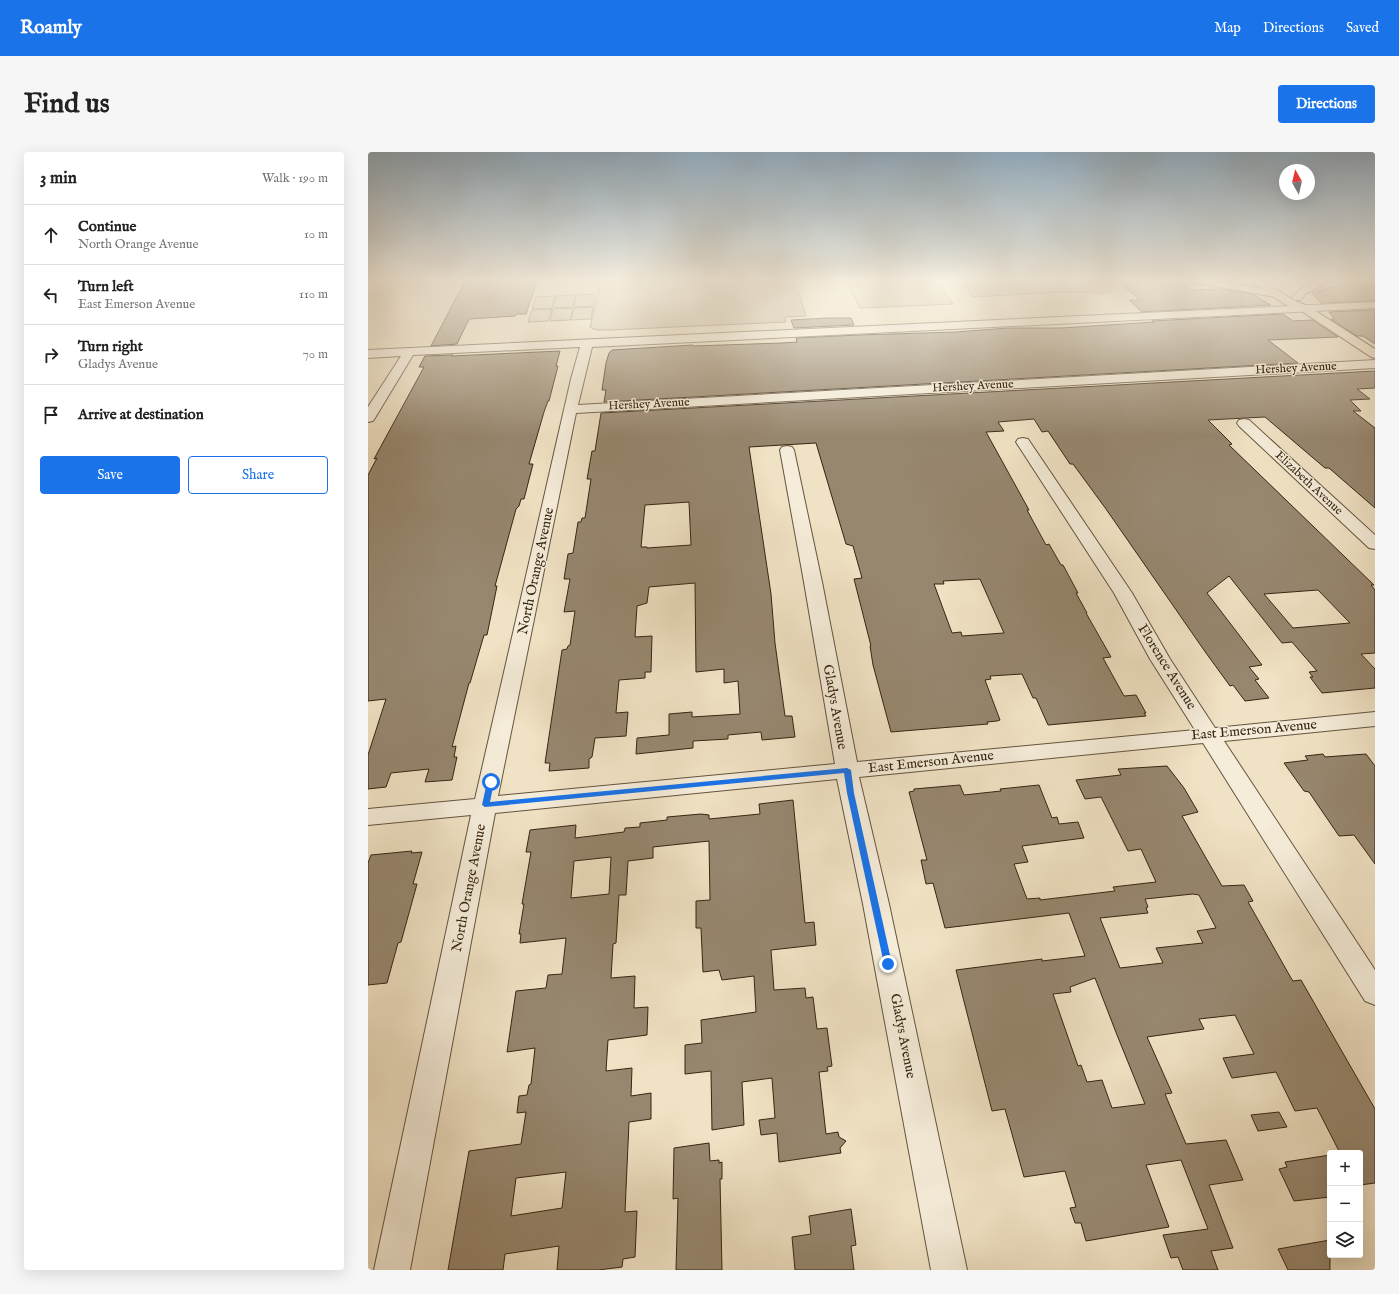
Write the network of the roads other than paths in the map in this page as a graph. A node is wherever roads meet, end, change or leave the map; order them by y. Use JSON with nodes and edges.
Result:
{"nodes":[{"id":1,"x":829,"y":331,"type":"edge"},
{"id":2,"x":1340,"y":331,"type":"edge"},
{"id":3,"x":587,"y":343,"type":"junction"},
{"id":4,"x":409,"y":352,"type":"junction"},
{"id":5,"x":368,"y":354,"type":"edge"},
{"id":6,"x":1375,"y":354,"type":"edge"},
{"id":7,"x":1375,"y":364,"type":"edge"},
{"id":8,"x":387,"y":409,"type":"dead end"},
{"id":9,"x":571,"y":409,"type":"junction"},
{"id":10,"x":370,"y":414,"type":"edge"},
{"id":11,"x":1244,"y":423,"type":"dead end"},
{"id":12,"x":1023,"y":442,"type":"dead end"},
{"id":13,"x":787,"y":450,"type":"dead end"},
{"id":14,"x":1375,"y":544,"type":"edge"},
{"id":15,"x":1375,"y":718,"type":"edge"},
{"id":16,"x":1209,"y":734,"type":"junction"},
{"id":17,"x":847,"y":770,"type":"junction"},
{"id":18,"x":485,"y":805,"type":"junction"},
{"id":19,"x":368,"y":817,"type":"edge"},
{"id":20,"x":1375,"y":993,"type":"edge"},
{"id":21,"x":392,"y":1270,"type":"edge"},
{"id":22,"x":949,"y":1270,"type":"edge"}],
"edges":[{"from":1,"to":3,"type":"street"},
{"from":2,"to":6,"type":"main road"},
{"from":3,"to":4,"type":"street"},
{"from":3,"to":9,"type":"street","name":"North Orange Avenue"},
{"from":4,"to":5,"type":"street"},
{"from":4,"to":10,"type":"street"},
{"from":7,"to":9,"type":"street","name":"Hershey Avenue"},
{"from":8,"to":10,"type":"street"},
{"from":9,"to":18,"type":"street","name":"North Orange Avenue"},
{"from":11,"to":14,"type":"street","name":"Elizabeth Avenue"},
{"from":12,"to":16,"type":"street","name":"Florence Avenue"},
{"from":13,"to":17,"type":"street","name":"Gladys Avenue"},
{"from":15,"to":16,"type":"street","name":"East Emerson Avenue"},
{"from":16,"to":17,"type":"street","name":"East Emerson Avenue"},
{"from":16,"to":20,"type":"street","name":"Florence Avenue"},
{"from":17,"to":18,"type":"street","name":"East Emerson Avenue"},
{"from":17,"to":22,"type":"street","name":"Gladys Avenue"},
{"from":18,"to":19,"type":"street","name":"East Emerson Avenue"},
{"from":18,"to":21,"type":"street","name":"North Orange Avenue"}]}
